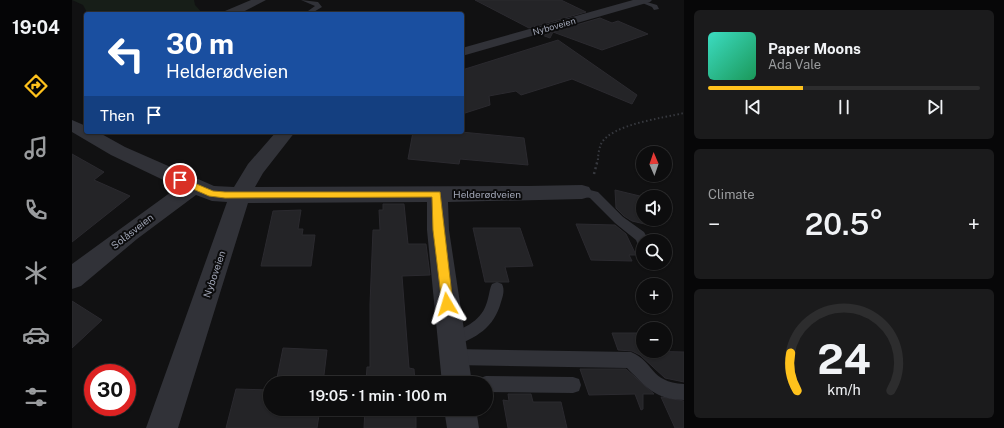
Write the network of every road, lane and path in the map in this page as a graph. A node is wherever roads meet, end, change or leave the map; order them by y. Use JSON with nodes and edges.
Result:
{"nodes":[{"id":1,"x":260,"y":0,"type":"edge"},
{"id":2,"x":304,"y":0,"type":"edge"},
{"id":3,"x":644,"y":0,"type":"edge"},
{"id":4,"x":656,"y":9,"type":"dead end"},
{"id":5,"x":233,"y":12,"type":"edge"},
{"id":6,"x":310,"y":12,"type":"dead end"},
{"id":7,"x":464,"y":51,"type":"edge"},
{"id":8,"x":684,"y":113,"type":"edge"},
{"id":9,"x":93,"y":134,"type":"edge"},
{"id":10,"x":284,"y":134,"type":"edge"},
{"id":11,"x":194,"y":186,"type":"junction"},
{"id":12,"x":582,"y":192,"type":"junction"},
{"id":13,"x":437,"y":194,"type":"junction"},
{"id":14,"x":240,"y":195,"type":"junction"},
{"id":15,"x":637,"y":234,"type":"edge"},
{"id":16,"x":72,"y":278,"type":"edge"},
{"id":17,"x":497,"y":288,"type":"dead end"},
{"id":18,"x":453,"y":349,"type":"junction"},
{"id":19,"x":456,"y":376,"type":"edge"},
{"id":20,"x":493,"y":384,"type":"edge"},
{"id":21,"x":573,"y":385,"type":"dead end"},
{"id":22,"x":684,"y":392,"type":"edge"},
{"id":23,"x":461,"y":416,"type":"edge"},
{"id":24,"x":162,"y":428,"type":"edge"},
{"id":25,"x":463,"y":428,"type":"edge"}],
"edges":[{"from":1,"to":5,"type":"street"},
{"from":2,"to":6,"type":"lane"},
{"from":3,"to":4,"type":"lane"},
{"from":3,"to":7,"type":"street","name":"Nyboveien"},
{"from":8,"to":12,"type":"path"},
{"from":9,"to":11,"type":"street","name":"Helderødveien"},
{"from":10,"to":14,"type":"street","name":"Nyboveien"},
{"from":11,"to":14,"type":"street","name":"Helderødveien"},
{"from":11,"to":16,"type":"street","name":"Solåsveien"},
{"from":12,"to":13,"type":"street","name":"Helderødveien"},
{"from":12,"to":15,"type":"lane"},
{"from":13,"to":14,"type":"street","name":"Helderødveien"},
{"from":13,"to":18,"type":"street"},
{"from":14,"to":24,"type":"street","name":"Nyboveien"},
{"from":17,"to":18,"type":"lane"},
{"from":18,"to":19,"type":"street"},
{"from":18,"to":22,"type":"lane"},
{"from":20,"to":21,"type":"lane"},
{"from":23,"to":25,"type":"street"}]}
